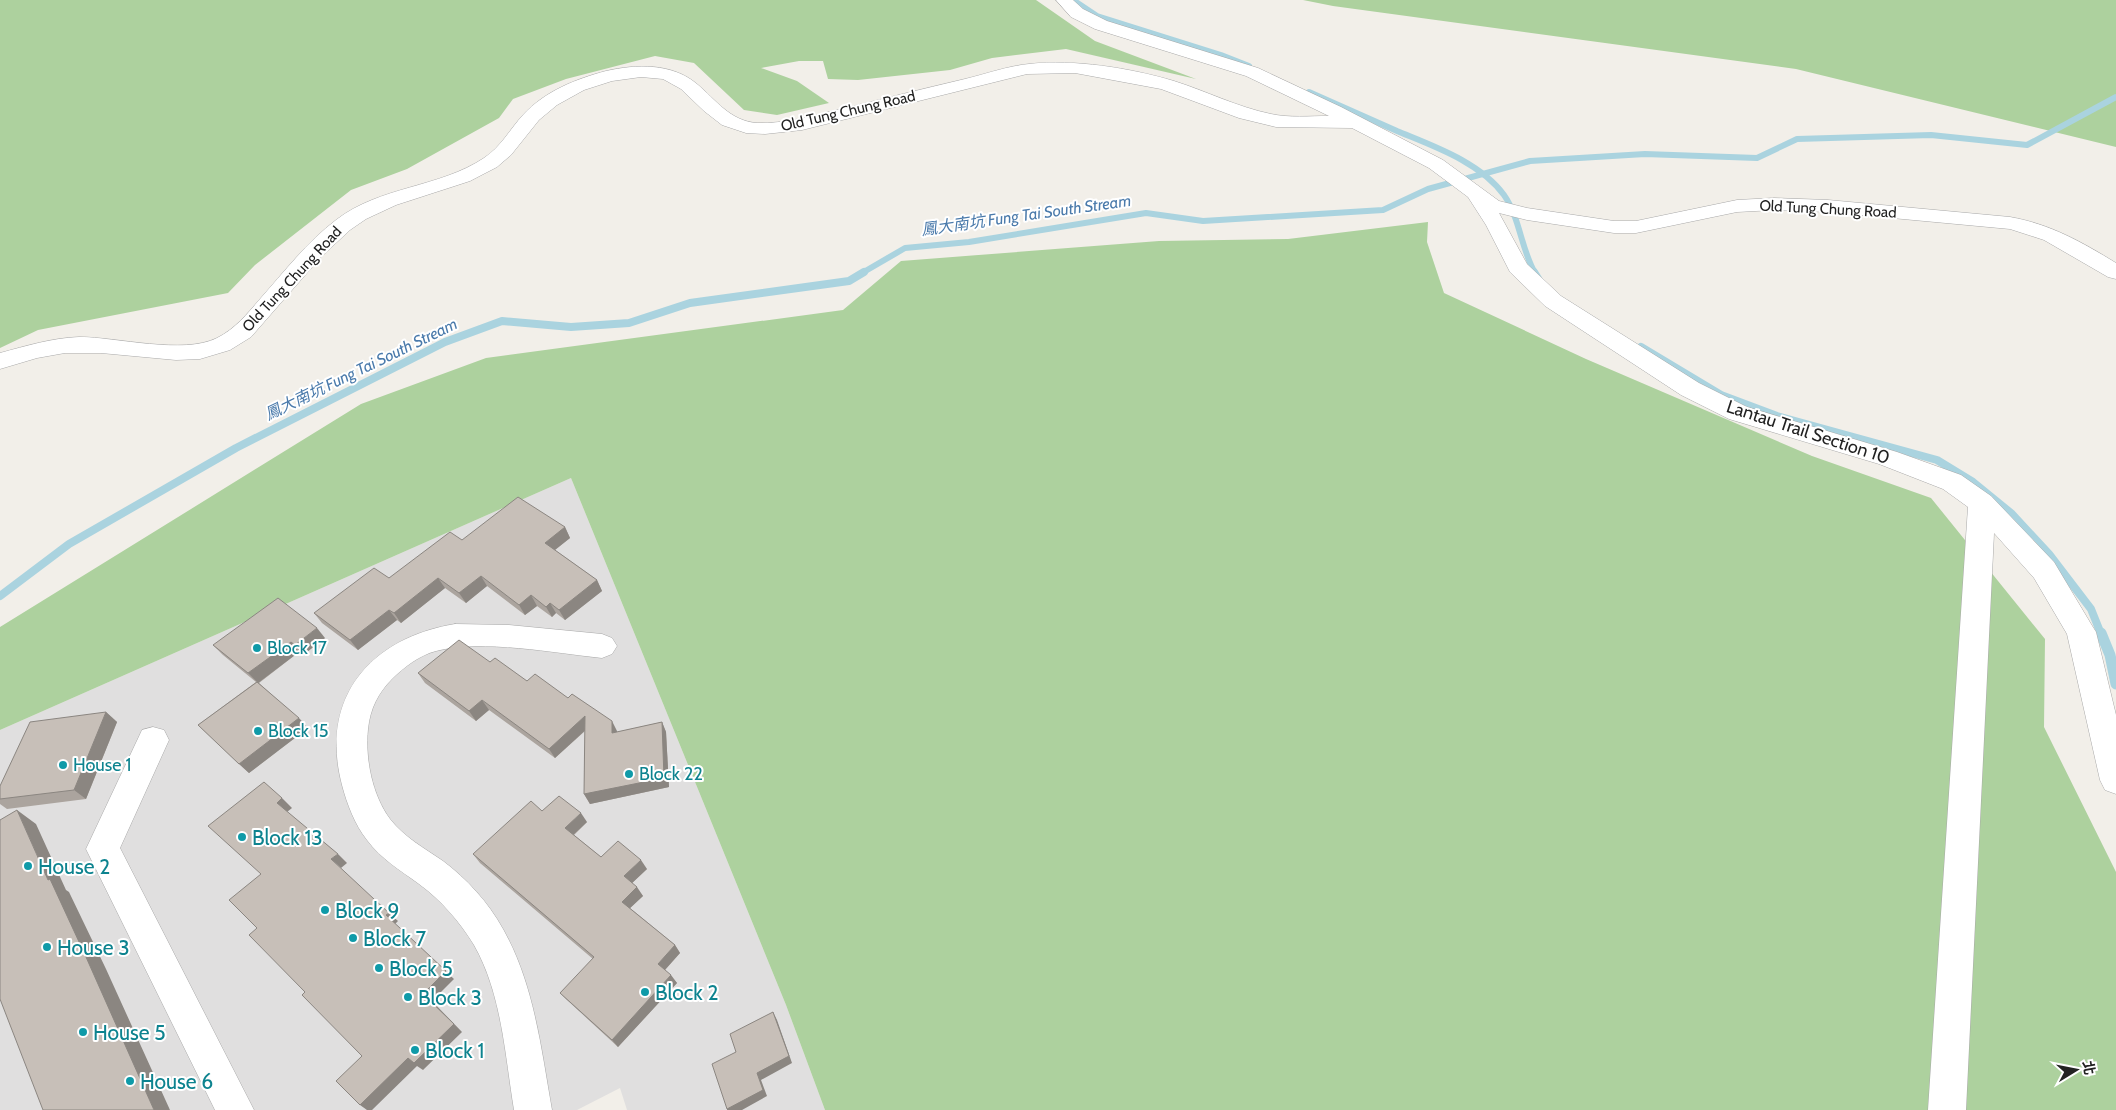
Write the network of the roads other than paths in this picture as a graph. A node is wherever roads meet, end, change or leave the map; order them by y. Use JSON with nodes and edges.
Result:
{"nodes":[{"id":1,"x":1064,"y":0,"type":"edge"},
{"id":2,"x":1354,"y":122,"type":"junction"},
{"id":3,"x":1478,"y":195,"type":"junction"},
{"id":4,"x":2116,"y":272,"type":"edge"},
{"id":5,"x":0,"y":361,"type":"edge"},
{"id":6,"x":1982,"y":503,"type":"junction"},
{"id":7,"x":602,"y":646,"type":"dead end"},
{"id":8,"x":152,"y":740,"type":"dead end"},
{"id":9,"x":2116,"y":780,"type":"edge"},
{"id":10,"x":235,"y":1110,"type":"edge"},
{"id":11,"x":533,"y":1110,"type":"edge"},
{"id":12,"x":1947,"y":1110,"type":"edge"}],
"edges":[{"from":1,"to":2,"type":"street","name":"Lantau Trail Section 10"},
{"from":2,"to":3,"type":"street","name":"Lantau Trail Section 10"},
{"from":2,"to":5,"type":"street","name":"Old Tung Chung Road"},
{"from":3,"to":4,"type":"street","name":"Old Tung Chung Road"},
{"from":3,"to":6,"type":"street","name":"Lantau Trail Section 10"},
{"from":6,"to":9,"type":"street","name":"Lantau Trail Section 10"},
{"from":6,"to":12,"type":"street"},
{"from":7,"to":11,"type":"street"},
{"from":8,"to":10,"type":"street"}]}
